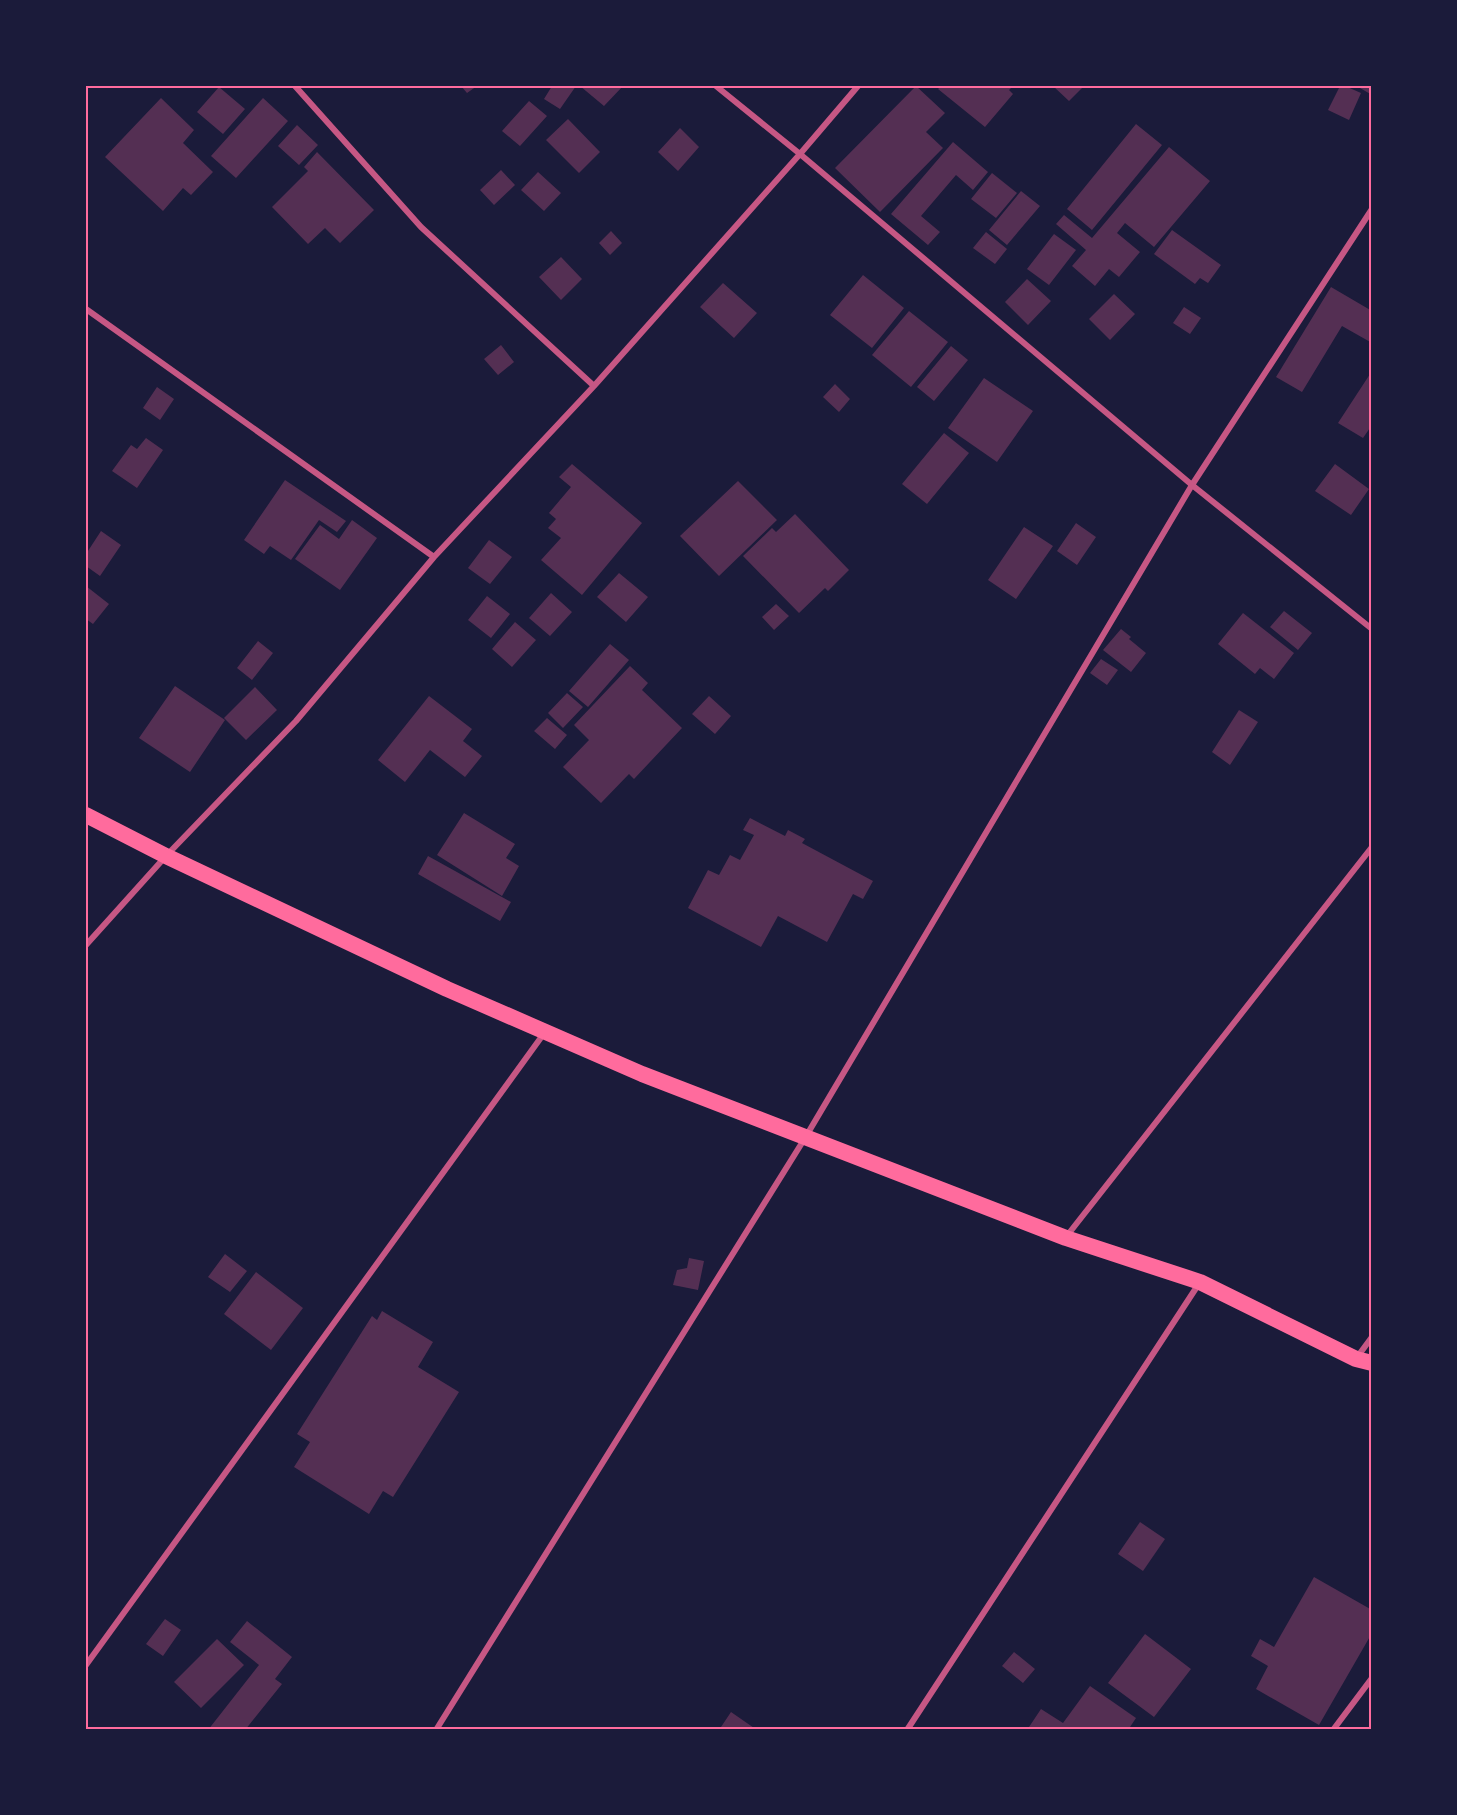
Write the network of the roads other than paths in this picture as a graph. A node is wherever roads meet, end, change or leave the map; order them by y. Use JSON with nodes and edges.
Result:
{"nodes":[{"id":1,"x":295,"y":86,"type":"edge"},
{"id":2,"x":716,"y":86,"type":"edge"},
{"id":3,"x":858,"y":86,"type":"edge"},
{"id":4,"x":800,"y":154,"type":"junction"},
{"id":5,"x":1371,"y":208,"type":"edge"},
{"id":6,"x":86,"y":309,"type":"edge"},
{"id":7,"x":594,"y":386,"type":"junction"},
{"id":8,"x":1192,"y":485,"type":"junction"},
{"id":9,"x":434,"y":557,"type":"junction"},
{"id":10,"x":1371,"y":629,"type":"edge"},
{"id":11,"x":86,"y":815,"type":"edge"},
{"id":12,"x":1371,"y":847,"type":"edge"},
{"id":13,"x":166,"y":856,"type":"junction"},
{"id":14,"x":86,"y":945,"type":"edge"},
{"id":15,"x":545,"y":1031,"type":"junction"},
{"id":16,"x":805,"y":1138,"type":"junction"},
{"id":17,"x":1065,"y":1238,"type":"junction"},
{"id":18,"x":1200,"y":1282,"type":"junction"},
{"id":19,"x":1371,"y":1337,"type":"edge"},
{"id":20,"x":1364,"y":1361,"type":"edge"},
{"id":21,"x":86,"y":1665,"type":"edge"},
{"id":22,"x":1371,"y":1678,"type":"edge"},
{"id":23,"x":436,"y":1730,"type":"edge"},
{"id":24,"x":907,"y":1730,"type":"edge"},
{"id":25,"x":1333,"y":1730,"type":"edge"}],
"edges":[{"from":1,"to":7,"type":"street"},
{"from":2,"to":4,"type":"street"},
{"from":3,"to":4,"type":"street"},
{"from":4,"to":7,"type":"street"},
{"from":4,"to":8,"type":"street"},
{"from":5,"to":8,"type":"street"},
{"from":6,"to":9,"type":"street"},
{"from":7,"to":9,"type":"street"},
{"from":8,"to":10,"type":"street"},
{"from":8,"to":16,"type":"street"},
{"from":9,"to":13,"type":"street"},
{"from":11,"to":13,"type":"highway"},
{"from":12,"to":17,"type":"street"},
{"from":13,"to":14,"type":"street"},
{"from":13,"to":15,"type":"highway"},
{"from":15,"to":16,"type":"highway"},
{"from":15,"to":21,"type":"street"},
{"from":16,"to":17,"type":"highway"},
{"from":16,"to":23,"type":"street"},
{"from":17,"to":18,"type":"highway"},
{"from":18,"to":20,"type":"highway"},
{"from":18,"to":24,"type":"street"},
{"from":19,"to":20,"type":"street"},
{"from":22,"to":25,"type":"street"}]}
